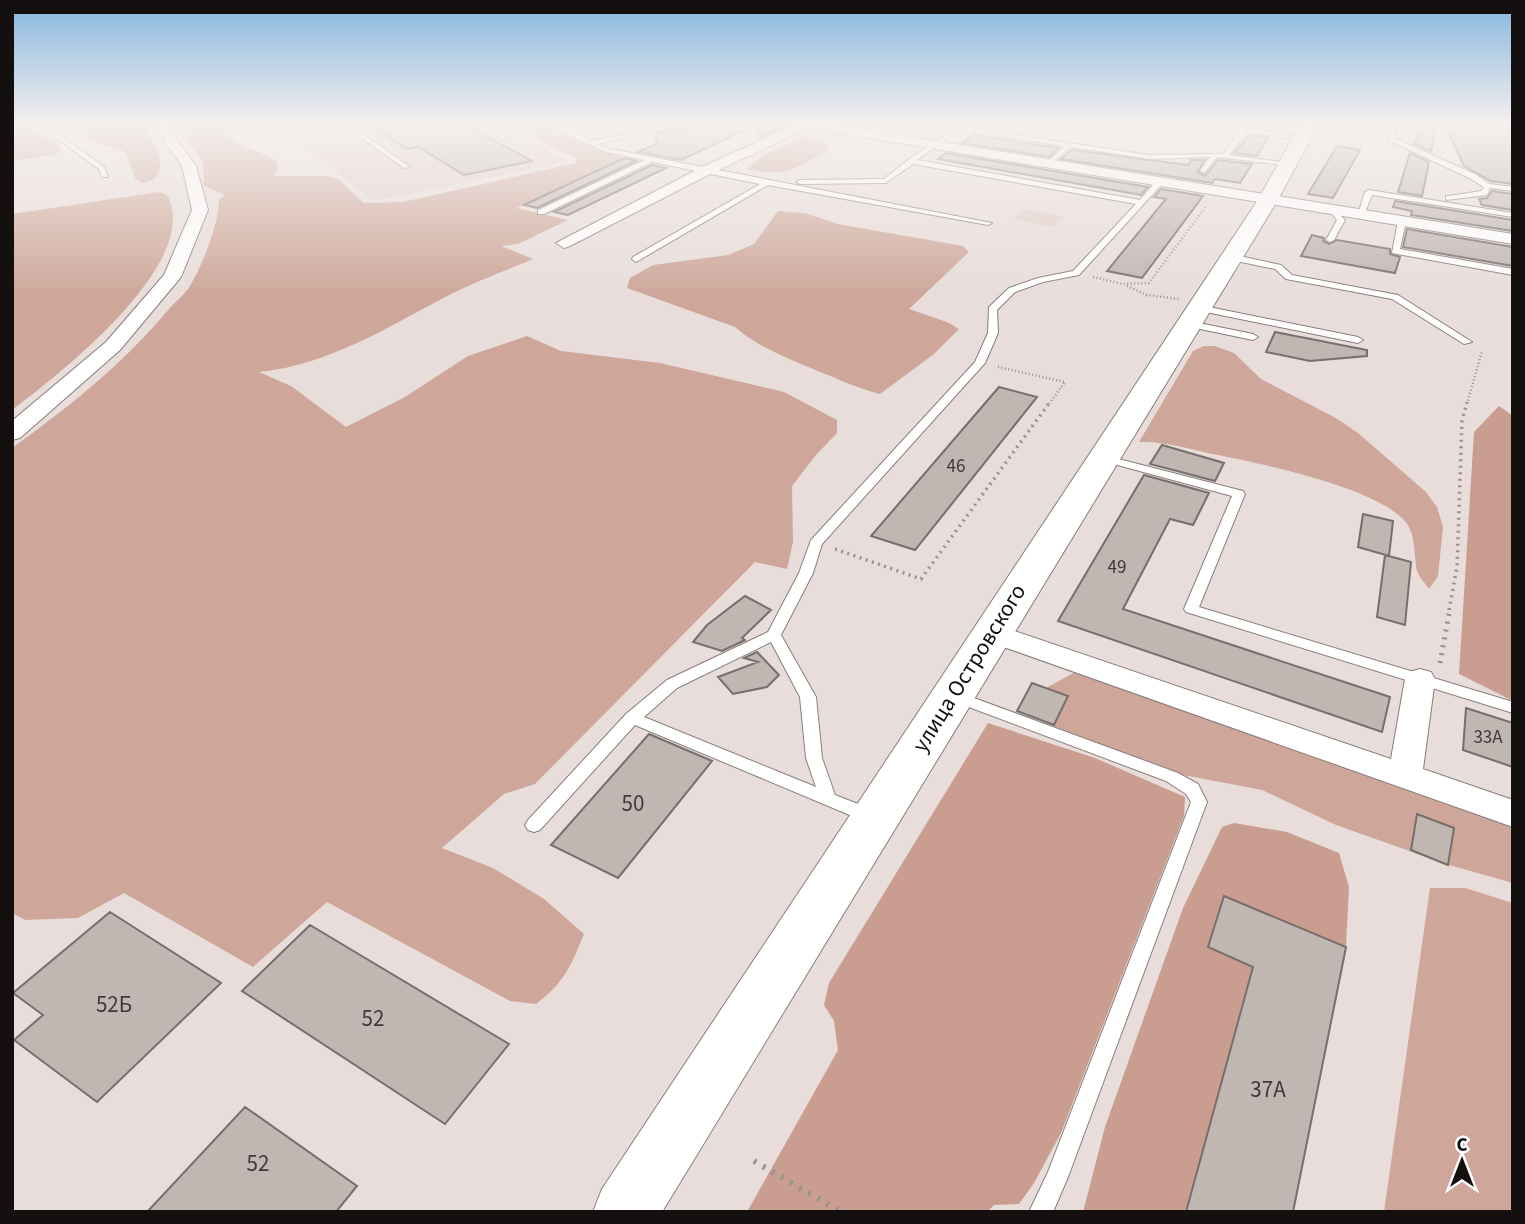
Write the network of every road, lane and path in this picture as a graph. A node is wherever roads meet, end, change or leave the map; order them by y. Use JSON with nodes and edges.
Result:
{"nodes":[{"id":1,"x":193,"y":181,"type":"edge"},
{"id":2,"x":606,"y":181,"type":"edge"},
{"id":3,"x":685,"y":181,"type":"edge"},
{"id":4,"x":757,"y":181,"type":"edge"},
{"id":5,"x":879,"y":181,"type":"edge"},
{"id":6,"x":886,"y":181,"type":"edge"},
{"id":7,"x":1023,"y":181,"type":"edge"},
{"id":8,"x":1124,"y":181,"type":"edge"},
{"id":9,"x":1279,"y":181,"type":"edge"},
{"id":10,"x":1479,"y":181,"type":"edge"},
{"id":11,"x":767,"y":183,"type":"junction"},
{"id":12,"x":1489,"y":186,"type":"junction"},
{"id":13,"x":1154,"y":188,"type":"junction"},
{"id":14,"x":1513,"y":189,"type":"edge"},
{"id":15,"x":1469,"y":197,"type":"junction"},
{"id":16,"x":860,"y":200,"type":"junction"},
{"id":17,"x":1268,"y":200,"type":"junction"},
{"id":18,"x":1419,"y":200,"type":"junction"},
{"id":19,"x":1140,"y":202,"type":"junction"},
{"id":20,"x":1334,"y":211,"type":"junction"},
{"id":21,"x":1487,"y":211,"type":"junction"},
{"id":22,"x":541,"y":212,"type":"dead end"},
{"id":23,"x":1360,"y":215,"type":"junction"},
{"id":24,"x":1513,"y":215,"type":"edge"},
{"id":25,"x":1402,"y":222,"type":"junction"},
{"id":26,"x":988,"y":223,"type":"dead end"},
{"id":27,"x":1513,"y":239,"type":"edge"},
{"id":28,"x":1330,"y":240,"type":"dead end"},
{"id":29,"x":564,"y":243,"type":"dead end"},
{"id":30,"x":1230,"y":257,"type":"junction"},
{"id":31,"x":636,"y":259,"type":"dead end"},
{"id":32,"x":1513,"y":272,"type":"edge"},
{"id":33,"x":1076,"y":273,"type":"junction"},
{"id":34,"x":1123,"y":284,"type":"junction"},
{"id":35,"x":1197,"y":311,"type":"junction"},
{"id":36,"x":1253,"y":337,"type":"dead end"},
{"id":37,"x":1358,"y":340,"type":"dead end"},
{"id":38,"x":1467,"y":342,"type":"joint"},
{"id":39,"x":980,"y":363,"type":"junction"},
{"id":40,"x":12,"y":433,"type":"edge"},
{"id":41,"x":1103,"y":458,"type":"junction"},
{"id":42,"x":816,"y":542,"type":"junction"},
{"id":43,"x":991,"y":632,"type":"junction"},
{"id":44,"x":774,"y":635,"type":"junction"},
{"id":45,"x":1428,"y":682,"type":"junction"},
{"id":46,"x":953,"y":695,"type":"junction"},
{"id":47,"x":1513,"y":708,"type":"edge"},
{"id":48,"x":632,"y":718,"type":"junction"},
{"id":49,"x":1405,"y":777,"type":"junction"},
{"id":50,"x":851,"y":808,"type":"junction"},
{"id":51,"x":1513,"y":814,"type":"edge"},
{"id":52,"x":534,"y":825,"type":"dead end"},
{"id":53,"x":754,"y":1161,"type":"dead end"},
{"id":54,"x":625,"y":1212,"type":"edge"},
{"id":55,"x":841,"y":1212,"type":"edge"},
{"id":56,"x":1041,"y":1212,"type":"edge"}],
"edges":[{"from":1,"to":40,"type":"street"},
{"from":2,"to":22,"type":"lane"},
{"from":3,"to":29,"type":"street"},
{"from":4,"to":11,"type":"lane"},
{"from":5,"to":11,"type":"lane"},
{"from":6,"to":16,"type":"lane"},
{"from":7,"to":19,"type":"lane"},
{"from":8,"to":13,"type":"street"},
{"from":9,"to":17,"type":"main road","name":"улица Островского"},
{"from":10,"to":12,"type":"lane"},
{"from":11,"to":16,"type":"lane"},
{"from":11,"to":31,"type":"lane"},
{"from":12,"to":14,"type":"lane"},
{"from":12,"to":15,"type":"lane"},
{"from":13,"to":17,"type":"street"},
{"from":13,"to":19,"type":"lane"},
{"from":13,"to":34,"type":"path"},
{"from":15,"to":18,"type":"lane"},
{"from":15,"to":21,"type":"lane"},
{"from":16,"to":26,"type":"lane"},
{"from":17,"to":20,"type":"street"},
{"from":17,"to":30,"type":"main road","name":"улица Островского"},
{"from":18,"to":21,"type":"lane"},
{"from":18,"to":23,"type":"lane"},
{"from":19,"to":33,"type":"lane"},
{"from":20,"to":23,"type":"street"},
{"from":20,"to":28,"type":"lane"},
{"from":21,"to":24,"type":"lane"},
{"from":23,"to":25,"type":"street"},
{"from":25,"to":27,"type":"street"},
{"from":25,"to":32,"type":"lane"},
{"from":30,"to":35,"type":"main road","name":"улица Островского"},
{"from":30,"to":38,"type":"lane"},
{"from":33,"to":34,"type":"path"},
{"from":33,"to":39,"type":"lane"},
{"from":34,"to":35,"type":"path"},
{"from":35,"to":36,"type":"lane"},
{"from":35,"to":37,"type":"lane"},
{"from":35,"to":41,"type":"main road","name":"улица Островского"},
{"from":38,"to":45,"type":"path"},
{"from":39,"to":42,"type":"lane"},
{"from":39,"to":42,"type":"path"},
{"from":41,"to":43,"type":"main road","name":"улица Островского"},
{"from":41,"to":45,"type":"lane"},
{"from":42,"to":44,"type":"lane"},
{"from":43,"to":46,"type":"main road","name":"улица Островского"},
{"from":43,"to":49,"type":"street"},
{"from":44,"to":48,"type":"lane"},
{"from":44,"to":50,"type":"lane"},
{"from":45,"to":47,"type":"lane"},
{"from":45,"to":49,"type":"street"},
{"from":46,"to":50,"type":"main road","name":"улица Островского"},
{"from":46,"to":56,"type":"lane"},
{"from":48,"to":50,"type":"lane"},
{"from":48,"to":52,"type":"lane"},
{"from":49,"to":51,"type":"street"},
{"from":50,"to":54,"type":"main road","name":"улица Островского"},
{"from":53,"to":55,"type":"path"}]}
